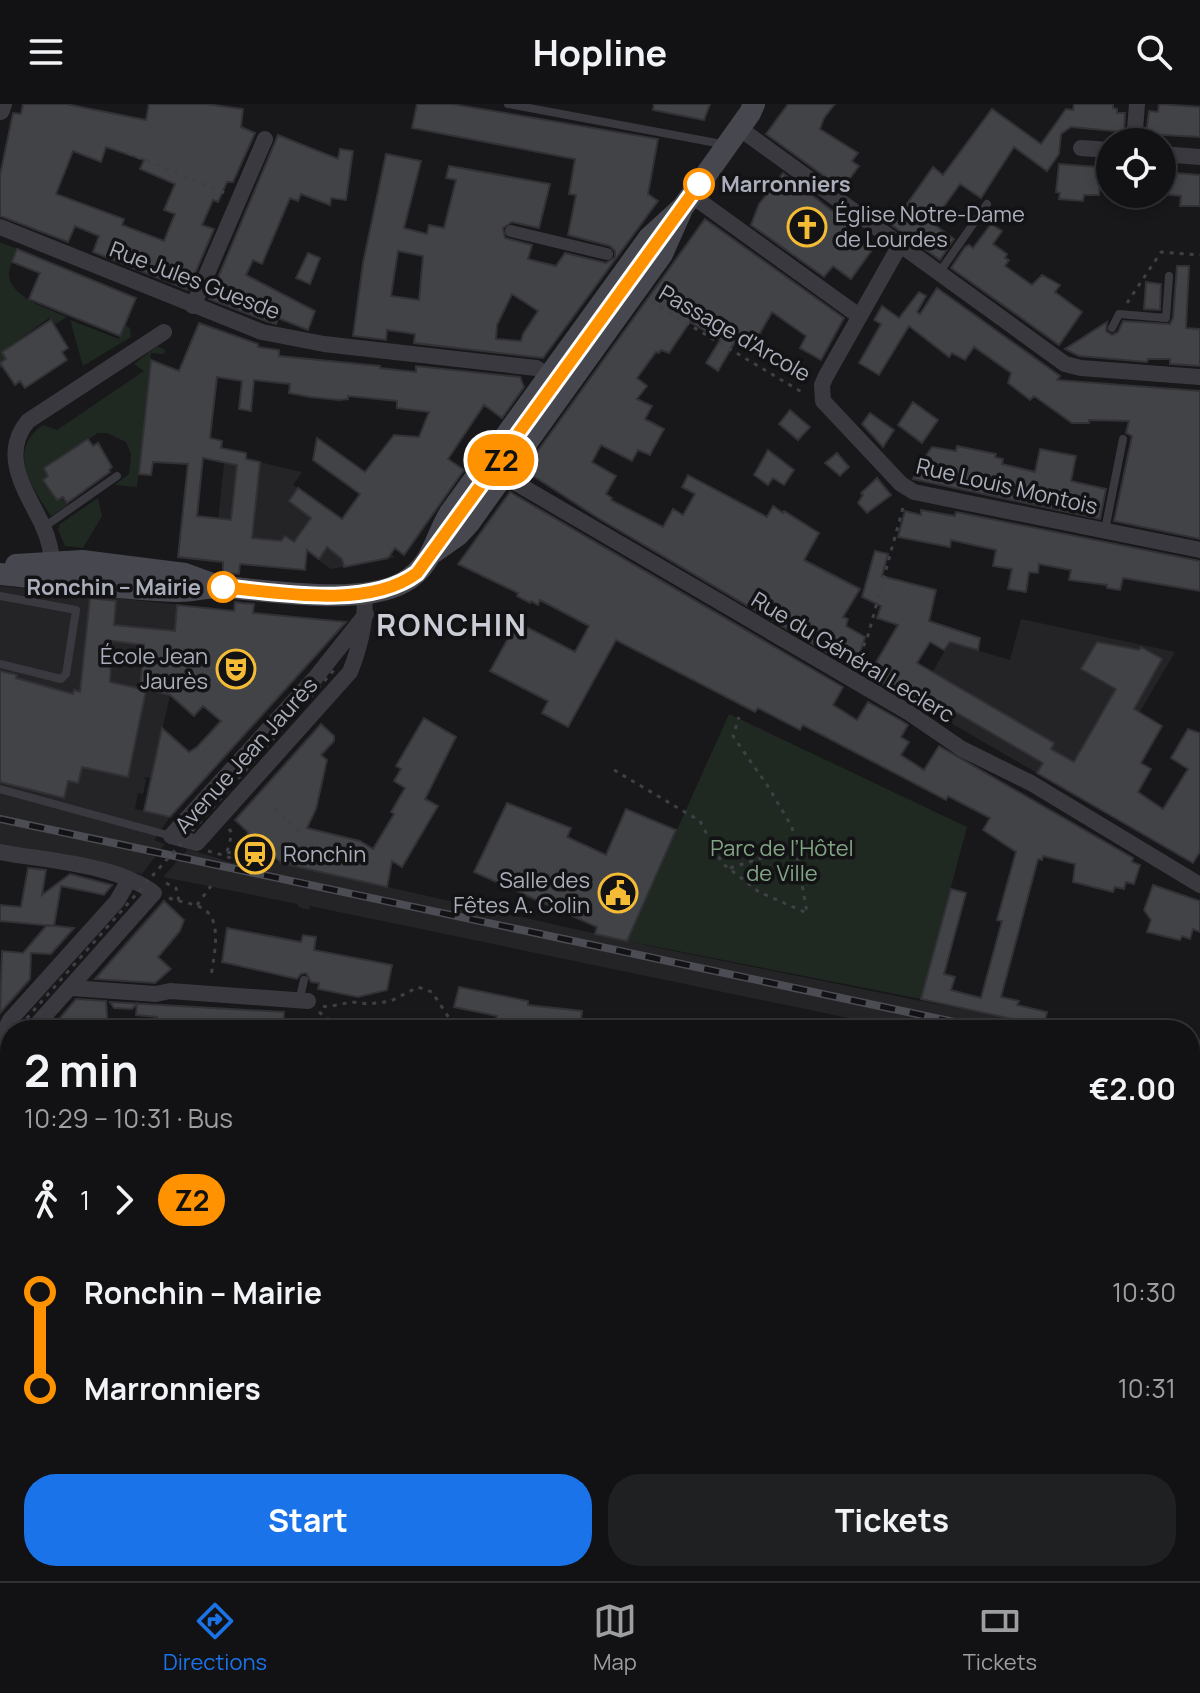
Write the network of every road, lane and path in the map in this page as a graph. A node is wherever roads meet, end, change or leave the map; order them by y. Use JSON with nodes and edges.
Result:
{"nodes":[{"id":1,"x":2,"y":104,"type":"edge"},
{"id":2,"x":508,"y":104,"type":"edge"},
{"id":3,"x":1137,"y":104,"type":"edge"},
{"id":4,"x":0,"y":110,"type":"edge"},
{"id":5,"x":748,"y":116,"type":"edge"},
{"id":6,"x":1135,"y":128,"type":"edge"},
{"id":7,"x":265,"y":139,"type":"dead end"},
{"id":8,"x":1081,"y":148,"type":"dead end"},
{"id":9,"x":1096,"y":149,"type":"edge"},
{"id":10,"x":128,"y":153,"type":"dead end"},
{"id":11,"x":1176,"y":155,"type":"edge"},
{"id":12,"x":1200,"y":157,"type":"edge"},
{"id":13,"x":239,"y":199,"type":"junction"},
{"id":14,"x":687,"y":201,"type":"junction"},
{"id":15,"x":987,"y":204,"type":"dead end"},
{"id":16,"x":0,"y":227,"type":"edge"},
{"id":17,"x":511,"y":231,"type":"dead end"},
{"id":18,"x":900,"y":245,"type":"junction"},
{"id":19,"x":1200,"y":255,"type":"edge"},
{"id":20,"x":616,"y":261,"type":"junction"},
{"id":21,"x":939,"y":274,"type":"junction"},
{"id":22,"x":1169,"y":276,"type":"dead end"},
{"id":23,"x":634,"y":293,"type":"junction"},
{"id":24,"x":193,"y":306,"type":"junction"},
{"id":25,"x":1119,"y":314,"type":"junction"},
{"id":26,"x":859,"y":316,"type":"junction"},
{"id":27,"x":1112,"y":328,"type":"dead end"},
{"id":28,"x":164,"y":332,"type":"dead end"},
{"id":29,"x":1200,"y":377,"type":"edge"},
{"id":30,"x":558,"y":380,"type":"junction"},
{"id":31,"x":821,"y":395,"type":"junction"},
{"id":32,"x":1123,"y":439,"type":"dead end"},
{"id":33,"x":495,"y":468,"type":"junction"},
{"id":34,"x":117,"y":476,"type":"dead end"},
{"id":35,"x":907,"y":488,"type":"junction"},
{"id":36,"x":44,"y":527,"type":"junction"},
{"id":37,"x":1105,"y":530,"type":"junction"},
{"id":38,"x":1200,"y":550,"type":"edge"},
{"id":39,"x":0,"y":563,"type":"edge"},
{"id":40,"x":116,"y":564,"type":"junction"},
{"id":41,"x":38,"y":572,"type":"edge"},
{"id":42,"x":219,"y":587,"type":"junction"},
{"id":43,"x":0,"y":596,"type":"edge"},
{"id":44,"x":365,"y":603,"type":"junction"},
{"id":45,"x":0,"y":664,"type":"edge"},
{"id":46,"x":335,"y":669,"type":"dead end"},
{"id":47,"x":847,"y":677,"type":"junction"},
{"id":48,"x":739,"y":717,"type":"dead end"},
{"id":49,"x":614,"y":770,"type":"dead end"},
{"id":50,"x":0,"y":789,"type":"edge"},
{"id":51,"x":274,"y":809,"type":"dead end"},
{"id":52,"x":220,"y":816,"type":"junction"},
{"id":53,"x":301,"y":832,"type":"dead end"},
{"id":54,"x":171,"y":836,"type":"junction"},
{"id":55,"x":0,"y":852,"type":"edge"},
{"id":56,"x":216,"y":853,"type":"dead end"},
{"id":57,"x":227,"y":854,"type":"junction"},
{"id":58,"x":796,"y":857,"type":"junction"},
{"id":59,"x":241,"y":863,"type":"dead end"},
{"id":60,"x":252,"y":864,"type":"dead end"},
{"id":61,"x":729,"y":868,"type":"junction"},
{"id":62,"x":129,"y":880,"type":"junction"},
{"id":63,"x":1200,"y":884,"type":"edge"},
{"id":64,"x":155,"y":886,"type":"junction"},
{"id":65,"x":211,"y":886,"type":"dead end"},
{"id":66,"x":179,"y":901,"type":"junction"},
{"id":67,"x":196,"y":906,"type":"junction"},
{"id":68,"x":304,"y":980,"type":"dead end"},
{"id":69,"x":72,"y":988,"type":"junction"},
{"id":70,"x":209,"y":996,"type":"junction"},
{"id":71,"x":303,"y":1001,"type":"junction"},
{"id":72,"x":10,"y":1020,"type":"edge"},
{"id":73,"x":33,"y":1020,"type":"edge"},
{"id":74,"x":35,"y":1020,"type":"edge"},
{"id":75,"x":329,"y":1020,"type":"edge"},
{"id":76,"x":450,"y":1020,"type":"edge"}],
"edges":[{"from":1,"to":4,"type":"street"},
{"from":2,"to":5,"type":"lane"},
{"from":3,"to":6,"type":"street"},
{"from":5,"to":14,"type":"main road"},
{"from":5,"to":18,"type":"street"},
{"from":7,"to":13,"type":"street"},
{"from":8,"to":9,"type":"street"},
{"from":10,"to":13,"type":"path"},
{"from":11,"to":12,"type":"street"},
{"from":13,"to":24,"type":"street"},
{"from":14,"to":20,"type":"main road"},
{"from":14,"to":23,"type":"main road"},
{"from":14,"to":26,"type":"street"},
{"from":14,"to":30,"type":"lane"},
{"from":15,"to":21,"type":"lane"},
{"from":16,"to":24,"type":"street","name":"Rue Jules Guesde"},
{"from":17,"to":20,"type":"street"},
{"from":18,"to":21,"type":"street"},
{"from":18,"to":26,"type":"street"},
{"from":19,"to":25,"type":"path"},
{"from":20,"to":30,"type":"main road"},
{"from":21,"to":29,"type":"street"},
{"from":22,"to":25,"type":"lane"},
{"from":23,"to":30,"type":"main road"},
{"from":23,"to":31,"type":"path","name":"Passage d'Arcole"},
{"from":24,"to":30,"type":"street","name":"Rue Jules Guesde"},
{"from":25,"to":27,"type":"lane"},
{"from":26,"to":31,"type":"street"},
{"from":28,"to":36,"type":"street"},
{"from":30,"to":33,"type":"main road"},
{"from":31,"to":35,"type":"street","name":"Rue Louis Montois"},
{"from":32,"to":37,"type":"lane"},
{"from":33,"to":44,"type":"main road"},
{"from":33,"to":47,"type":"street","name":"Rue du Général Leclerc"},
{"from":34,"to":36,"type":"lane"},
{"from":35,"to":37,"type":"street","name":"Rue Louis Montois"},
{"from":35,"to":47,"type":"path"},
{"from":36,"to":41,"type":"street"},
{"from":37,"to":38,"type":"street","name":"Rue Louis Montois"},
{"from":39,"to":41,"type":"main road"},
{"from":40,"to":41,"type":"main road"},
{"from":40,"to":42,"type":"lane"},
{"from":40,"to":42,"type":"main road"},
{"from":41,"to":42,"type":"main road"},
{"from":42,"to":44,"type":"main road"},
{"from":43,"to":45,"type":"lane"},
{"from":44,"to":52,"type":"street","name":"Avenue Jean Jaurès"},
{"from":44,"to":54,"type":"street","name":"Avenue Jean Jaurès"},
{"from":46,"to":73,"type":"path","bridge":true},
{"from":47,"to":63,"type":"street","name":"Rue du Général Leclerc"},
{"from":48,"to":58,"type":"path"},
{"from":49,"to":61,"type":"path"},
{"from":50,"to":54,"type":"lane"},
{"from":51,"to":53,"type":"path"},
{"from":52,"to":54,"type":"street","name":"Avenue Jean Jaurès"},
{"from":52,"to":57,"type":"path"},
{"from":55,"to":62,"type":"street"},
{"from":56,"to":57,"type":"path"},
{"from":57,"to":59,"type":"path"},
{"from":57,"to":60,"type":"path"},
{"from":58,"to":61,"type":"path"},
{"from":58,"to":61,"type":"path"},
{"from":62,"to":64,"type":"street"},
{"from":62,"to":72,"type":"street"},
{"from":64,"to":66,"type":"path"},
{"from":64,"to":66,"type":"path"},
{"from":64,"to":69,"type":"street"},
{"from":65,"to":67,"type":"path"},
{"from":66,"to":67,"type":"path"},
{"from":67,"to":70,"type":"path"},
{"from":68,"to":71,"type":"lane"},
{"from":69,"to":70,"type":"street"},
{"from":69,"to":74,"type":"street"},
{"from":70,"to":71,"type":"street"},
{"from":71,"to":75,"type":"path"},
{"from":71,"to":76,"type":"path"}]}
